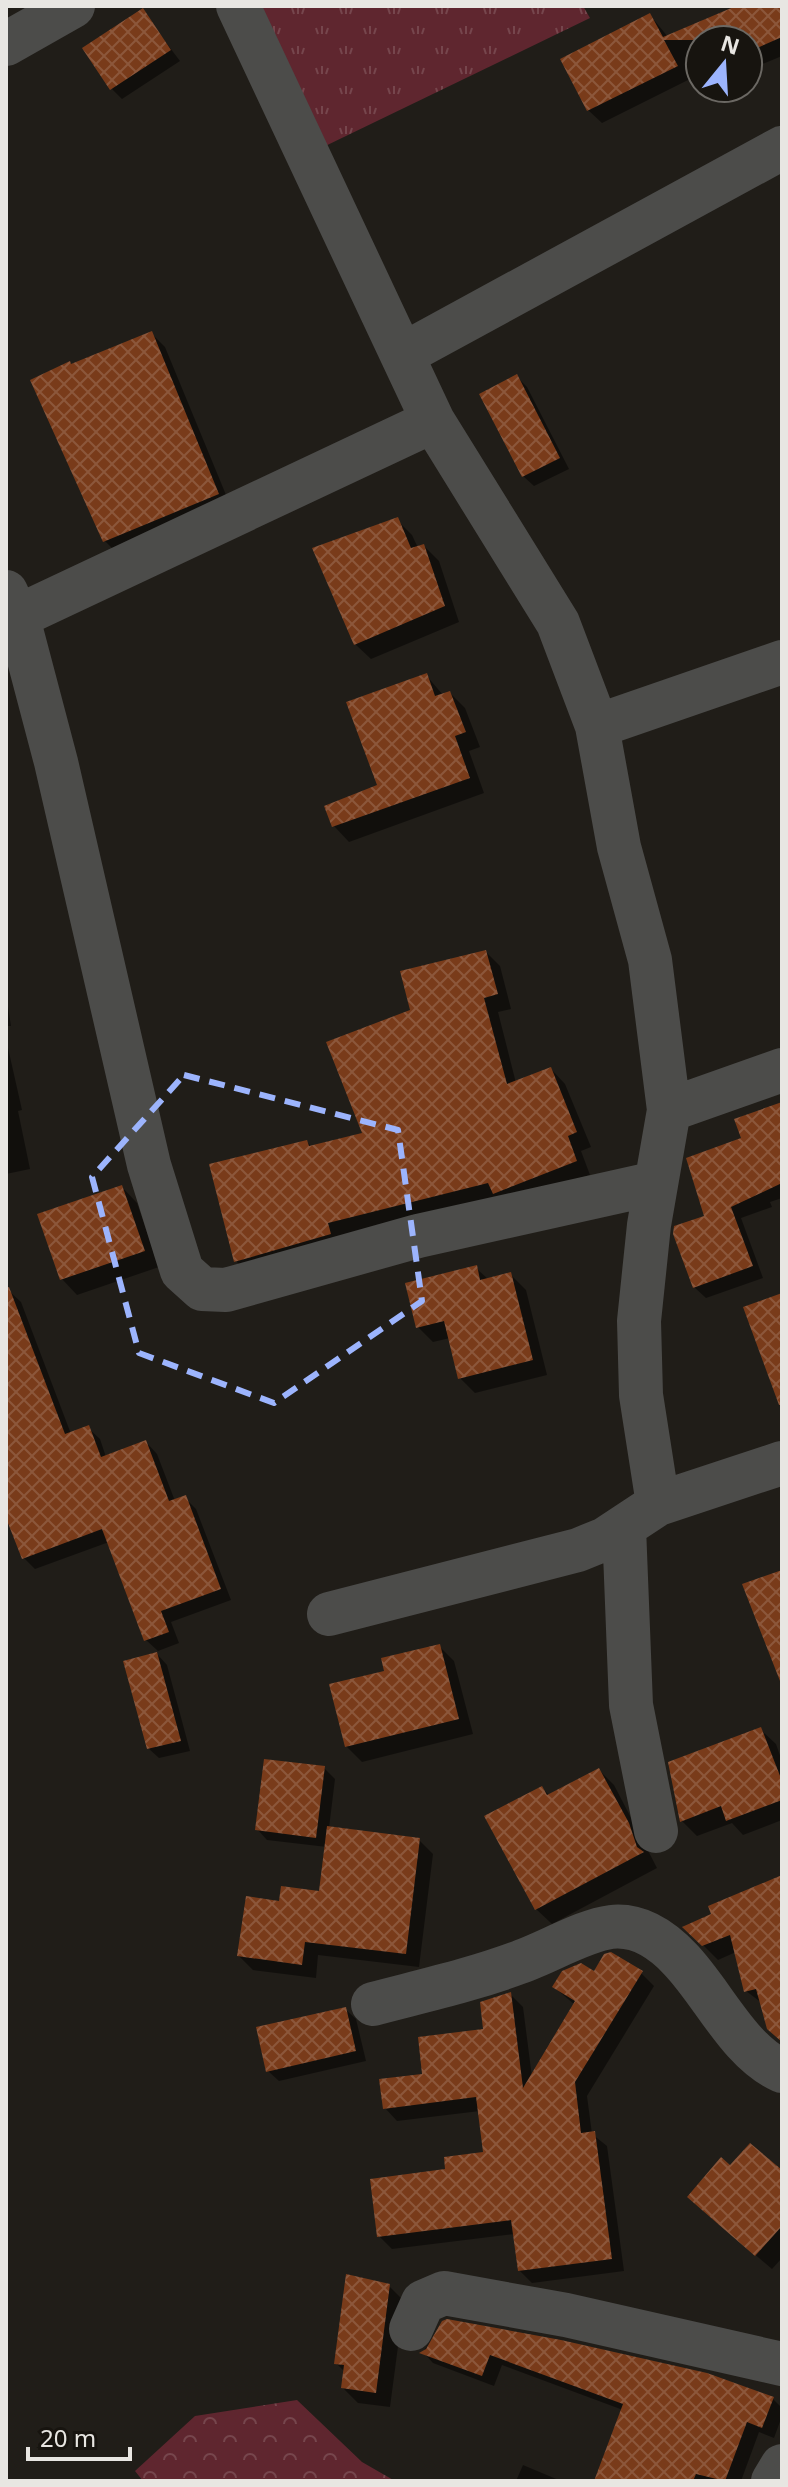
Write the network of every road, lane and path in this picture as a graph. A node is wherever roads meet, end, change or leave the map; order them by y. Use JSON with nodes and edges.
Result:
{"nodes":[{"id":1,"x":73,"y":6,"type":"edge"},
{"id":2,"x":238,"y":6,"type":"edge"},
{"id":3,"x":6,"y":44,"type":"edge"},
{"id":4,"x":782,"y":148,"type":"edge"},
{"id":5,"x":402,"y":355,"type":"junction"},
{"id":6,"x":433,"y":421,"type":"junction"},
{"id":7,"x":10,"y":611,"type":"edge"},
{"id":8,"x":782,"y":662,"type":"edge"},
{"id":9,"x":597,"y":726,"type":"junction"},
{"id":10,"x":782,"y":1070,"type":"edge"},
{"id":11,"x":669,"y":1110,"type":"junction"},
{"id":12,"x":656,"y":1183,"type":"junction"},
{"id":13,"x":782,"y":1463,"type":"edge"},
{"id":14,"x":641,"y":1515,"type":"junction"},
{"id":15,"x":329,"y":1614,"type":"dead end"},
{"id":16,"x":656,"y":1831,"type":"dead end"},
{"id":17,"x":373,"y":2004,"type":"dead end"},
{"id":18,"x":782,"y":2071,"type":"edge"},
{"id":19,"x":411,"y":2329,"type":"dead end"},
{"id":20,"x":782,"y":2364,"type":"edge"},
{"id":21,"x":782,"y":2466,"type":"edge"},
{"id":22,"x":773,"y":2481,"type":"edge"}],
"edges":[{"from":1,"to":3,"type":"street"},
{"from":2,"to":5,"type":"street"},
{"from":4,"to":5,"type":"street"},
{"from":5,"to":6,"type":"street"},
{"from":6,"to":7,"type":"street"},
{"from":6,"to":9,"type":"street"},
{"from":7,"to":12,"type":"street"},
{"from":8,"to":9,"type":"street"},
{"from":9,"to":11,"type":"street"},
{"from":10,"to":11,"type":"street"},
{"from":11,"to":12,"type":"street"},
{"from":12,"to":14,"type":"street"},
{"from":13,"to":14,"type":"street"},
{"from":14,"to":15,"type":"street"},
{"from":14,"to":16,"type":"street"},
{"from":17,"to":18,"type":"street"},
{"from":19,"to":20,"type":"street"},
{"from":21,"to":22,"type":"street"}]}
